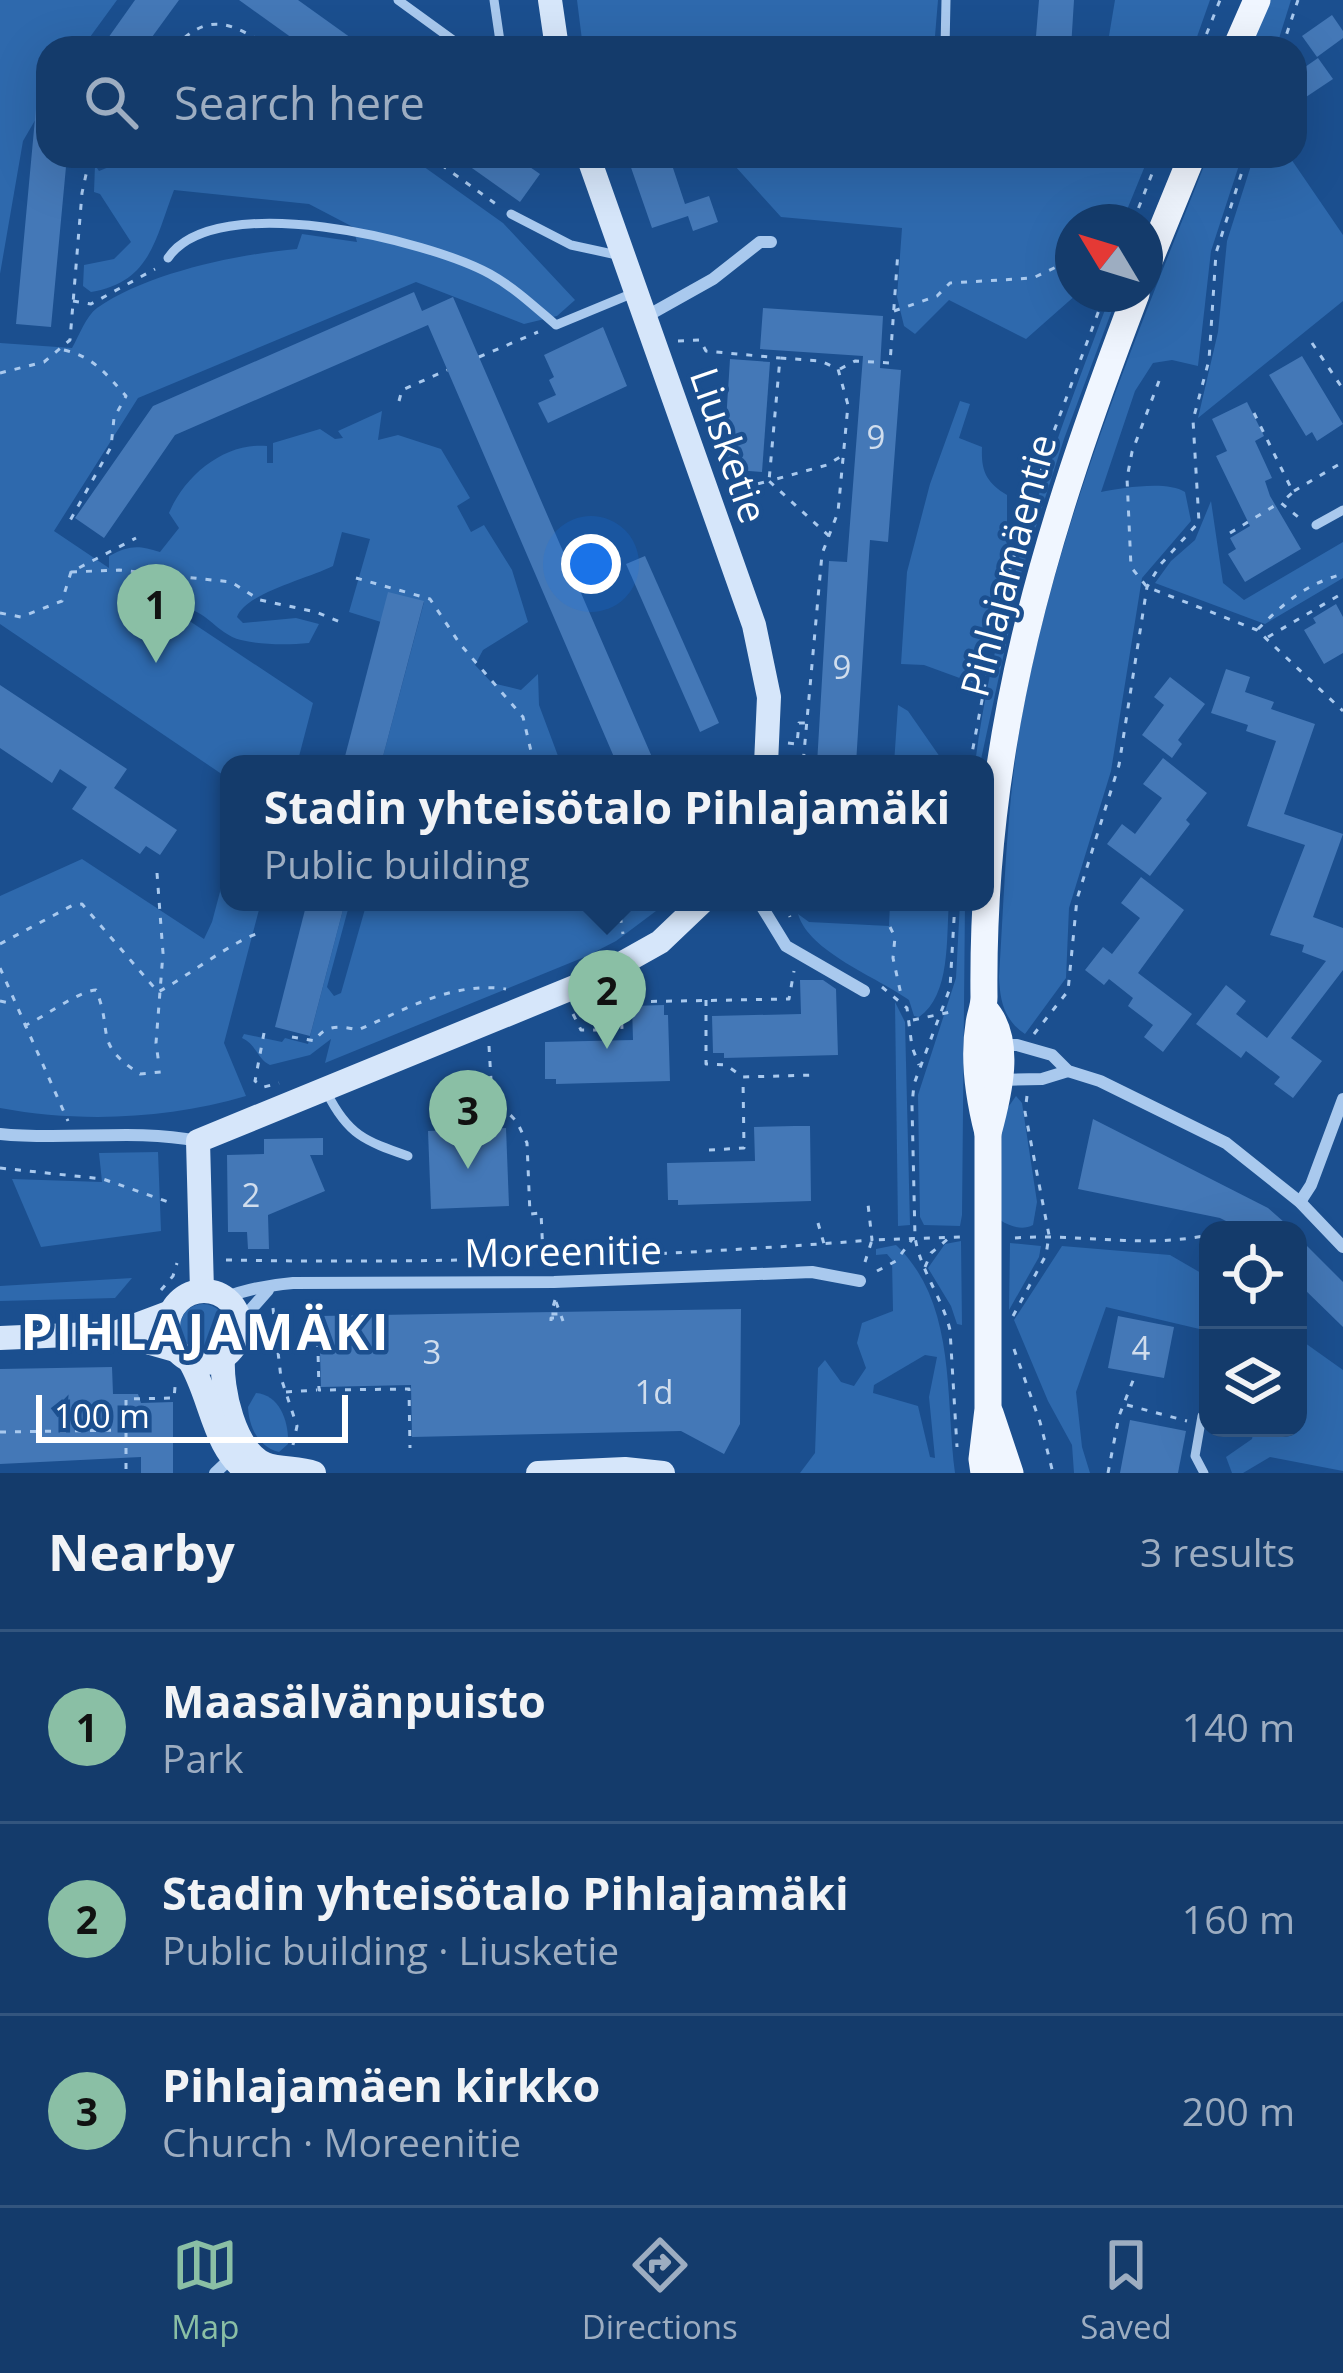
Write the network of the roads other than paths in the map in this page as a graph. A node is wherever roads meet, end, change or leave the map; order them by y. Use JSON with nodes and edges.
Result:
{"nodes":[{"id":1,"x":398,"y":0,"type":"edge"},
{"id":2,"x":494,"y":0,"type":"edge"},
{"id":3,"x":550,"y":0,"type":"edge"},
{"id":4,"x":946,"y":0,"type":"edge"},
{"id":5,"x":448,"y":36,"type":"edge"},
{"id":6,"x":499,"y":36,"type":"edge"},
{"id":7,"x":555,"y":36,"type":"edge"},
{"id":8,"x":945,"y":36,"type":"edge"},
{"id":9,"x":592,"y":168,"type":"edge"},
{"id":10,"x":1187,"y":168,"type":"edge"},
{"id":11,"x":512,"y":214,"type":"road end"},
{"id":12,"x":1163,"y":227,"type":"edge"},
{"id":13,"x":771,"y":242,"type":"dead end"},
{"id":14,"x":625,"y":256,"type":"junction"},
{"id":15,"x":168,"y":258,"type":"road end"},
{"id":16,"x":643,"y":303,"type":"junction"},
{"id":17,"x":1129,"y":312,"type":"edge"},
{"id":18,"x":1343,"y":510,"type":"edge"},
{"id":19,"x":1316,"y":525,"type":"road end"},
{"id":20,"x":767,"y":755,"type":"edge"},
{"id":21,"x":994,"y":802,"type":"edge"},
{"id":22,"x":694,"y":911,"type":"edge"},
{"id":23,"x":764,"y":911,"type":"edge"},
{"id":24,"x":985,"y":911,"type":"edge"},
{"id":25,"x":864,"y":991,"type":"dead end"},
{"id":26,"x":989,"y":1052,"type":"junction"},
{"id":27,"x":1068,"y":1071,"type":"junction"},
{"id":28,"x":1013,"y":1080,"type":"junction"},
{"id":29,"x":324,"y":1088,"type":"junction"},
{"id":30,"x":1343,"y":1100,"type":"edge"},
{"id":31,"x":988,"y":1133,"type":"junction"},
{"id":32,"x":0,"y":1134,"type":"edge"},
{"id":33,"x":199,"y":1141,"type":"junction"},
{"id":34,"x":408,"y":1156,"type":"dead end"},
{"id":35,"x":1300,"y":1202,"type":"junction"},
{"id":36,"x":1343,"y":1247,"type":"edge"},
{"id":37,"x":860,"y":1281,"type":"road end"},
{"id":38,"x":268,"y":1290,"type":"junction"},
{"id":39,"x":213,"y":1294,"type":"junction"},
{"id":40,"x":161,"y":1304,"type":"junction"},
{"id":41,"x":239,"y":1322,"type":"junction"},
{"id":42,"x":115,"y":1333,"type":"junction"},
{"id":43,"x":0,"y":1338,"type":"edge"},
{"id":44,"x":223,"y":1358,"type":"junction"},
{"id":45,"x":181,"y":1361,"type":"junction"},
{"id":46,"x":988,"y":1409,"type":"junction"},
{"id":47,"x":1199,"y":1435,"type":"edge"},
{"id":48,"x":239,"y":1466,"type":"edge"},
{"id":49,"x":314,"y":1473,"type":"edge"},
{"id":50,"x":538,"y":1473,"type":"edge"},
{"id":51,"x":663,"y":1473,"type":"edge"},
{"id":52,"x":984,"y":1473,"type":"edge"},
{"id":53,"x":1010,"y":1473,"type":"edge"},
{"id":54,"x":1204,"y":1473,"type":"edge"}],
"edges":[{"from":1,"to":5,"type":"lane"},
{"from":2,"to":6,"type":"lane"},
{"from":3,"to":7,"type":"street"},
{"from":4,"to":8,"type":"lane"},
{"from":9,"to":14,"type":"street","name":"Liusketie"},
{"from":10,"to":12,"type":"main road"},
{"from":11,"to":14,"type":"lane"},
{"from":13,"to":16,"type":"street"},
{"from":14,"to":16,"type":"street","name":"Liusketie"},
{"from":15,"to":16,"type":"lane"},
{"from":16,"to":20,"type":"street","name":"Liusketie"},
{"from":17,"to":21,"type":"main road","name":"Pihlajamäentie"},
{"from":18,"to":19,"type":"lane"},
{"from":22,"to":29,"type":"street"},
{"from":23,"to":25,"type":"street"},
{"from":24,"to":26,"type":"main road","name":"Pihlajamäentie"},
{"from":26,"to":27,"type":"street"},
{"from":26,"to":28,"type":"main road","name":"Pihlajamäentie"},
{"from":26,"to":31,"type":"main road","name":"Pihlajamäentie"},
{"from":27,"to":28,"type":"street"},
{"from":27,"to":35,"type":"street"},
{"from":28,"to":31,"type":"main road","name":"Pihlajamäentie"},
{"from":29,"to":33,"type":"street"},
{"from":29,"to":34,"type":"lane"},
{"from":30,"to":35,"type":"street"},
{"from":31,"to":46,"type":"main road","name":"Pihlajamäentie"},
{"from":32,"to":33,"type":"street"},
{"from":33,"to":39,"type":"street"},
{"from":35,"to":36,"type":"street"},
{"from":37,"to":38,"type":"street","name":"Moreenitie"},
{"from":38,"to":39,"type":"street","name":"Moreenitie"},
{"from":38,"to":41,"type":"street"},
{"from":39,"to":40,"type":"street"},
{"from":39,"to":41,"type":"street"},
{"from":40,"to":42,"type":"street"},
{"from":40,"to":45,"type":"street"},
{"from":41,"to":44,"type":"street"},
{"from":42,"to":43,"type":"street"},
{"from":42,"to":45,"type":"street"},
{"from":44,"to":45,"type":"street"},
{"from":44,"to":48,"type":"street"},
{"from":45,"to":48,"type":"street"},
{"from":46,"to":52,"type":"main road","name":"Pihlajamäentie"},
{"from":46,"to":53,"type":"main road","name":"Pihlajamäentie"},
{"from":47,"to":54,"type":"lane"},
{"from":48,"to":49,"type":"street"},
{"from":50,"to":51,"type":"street"}]}
